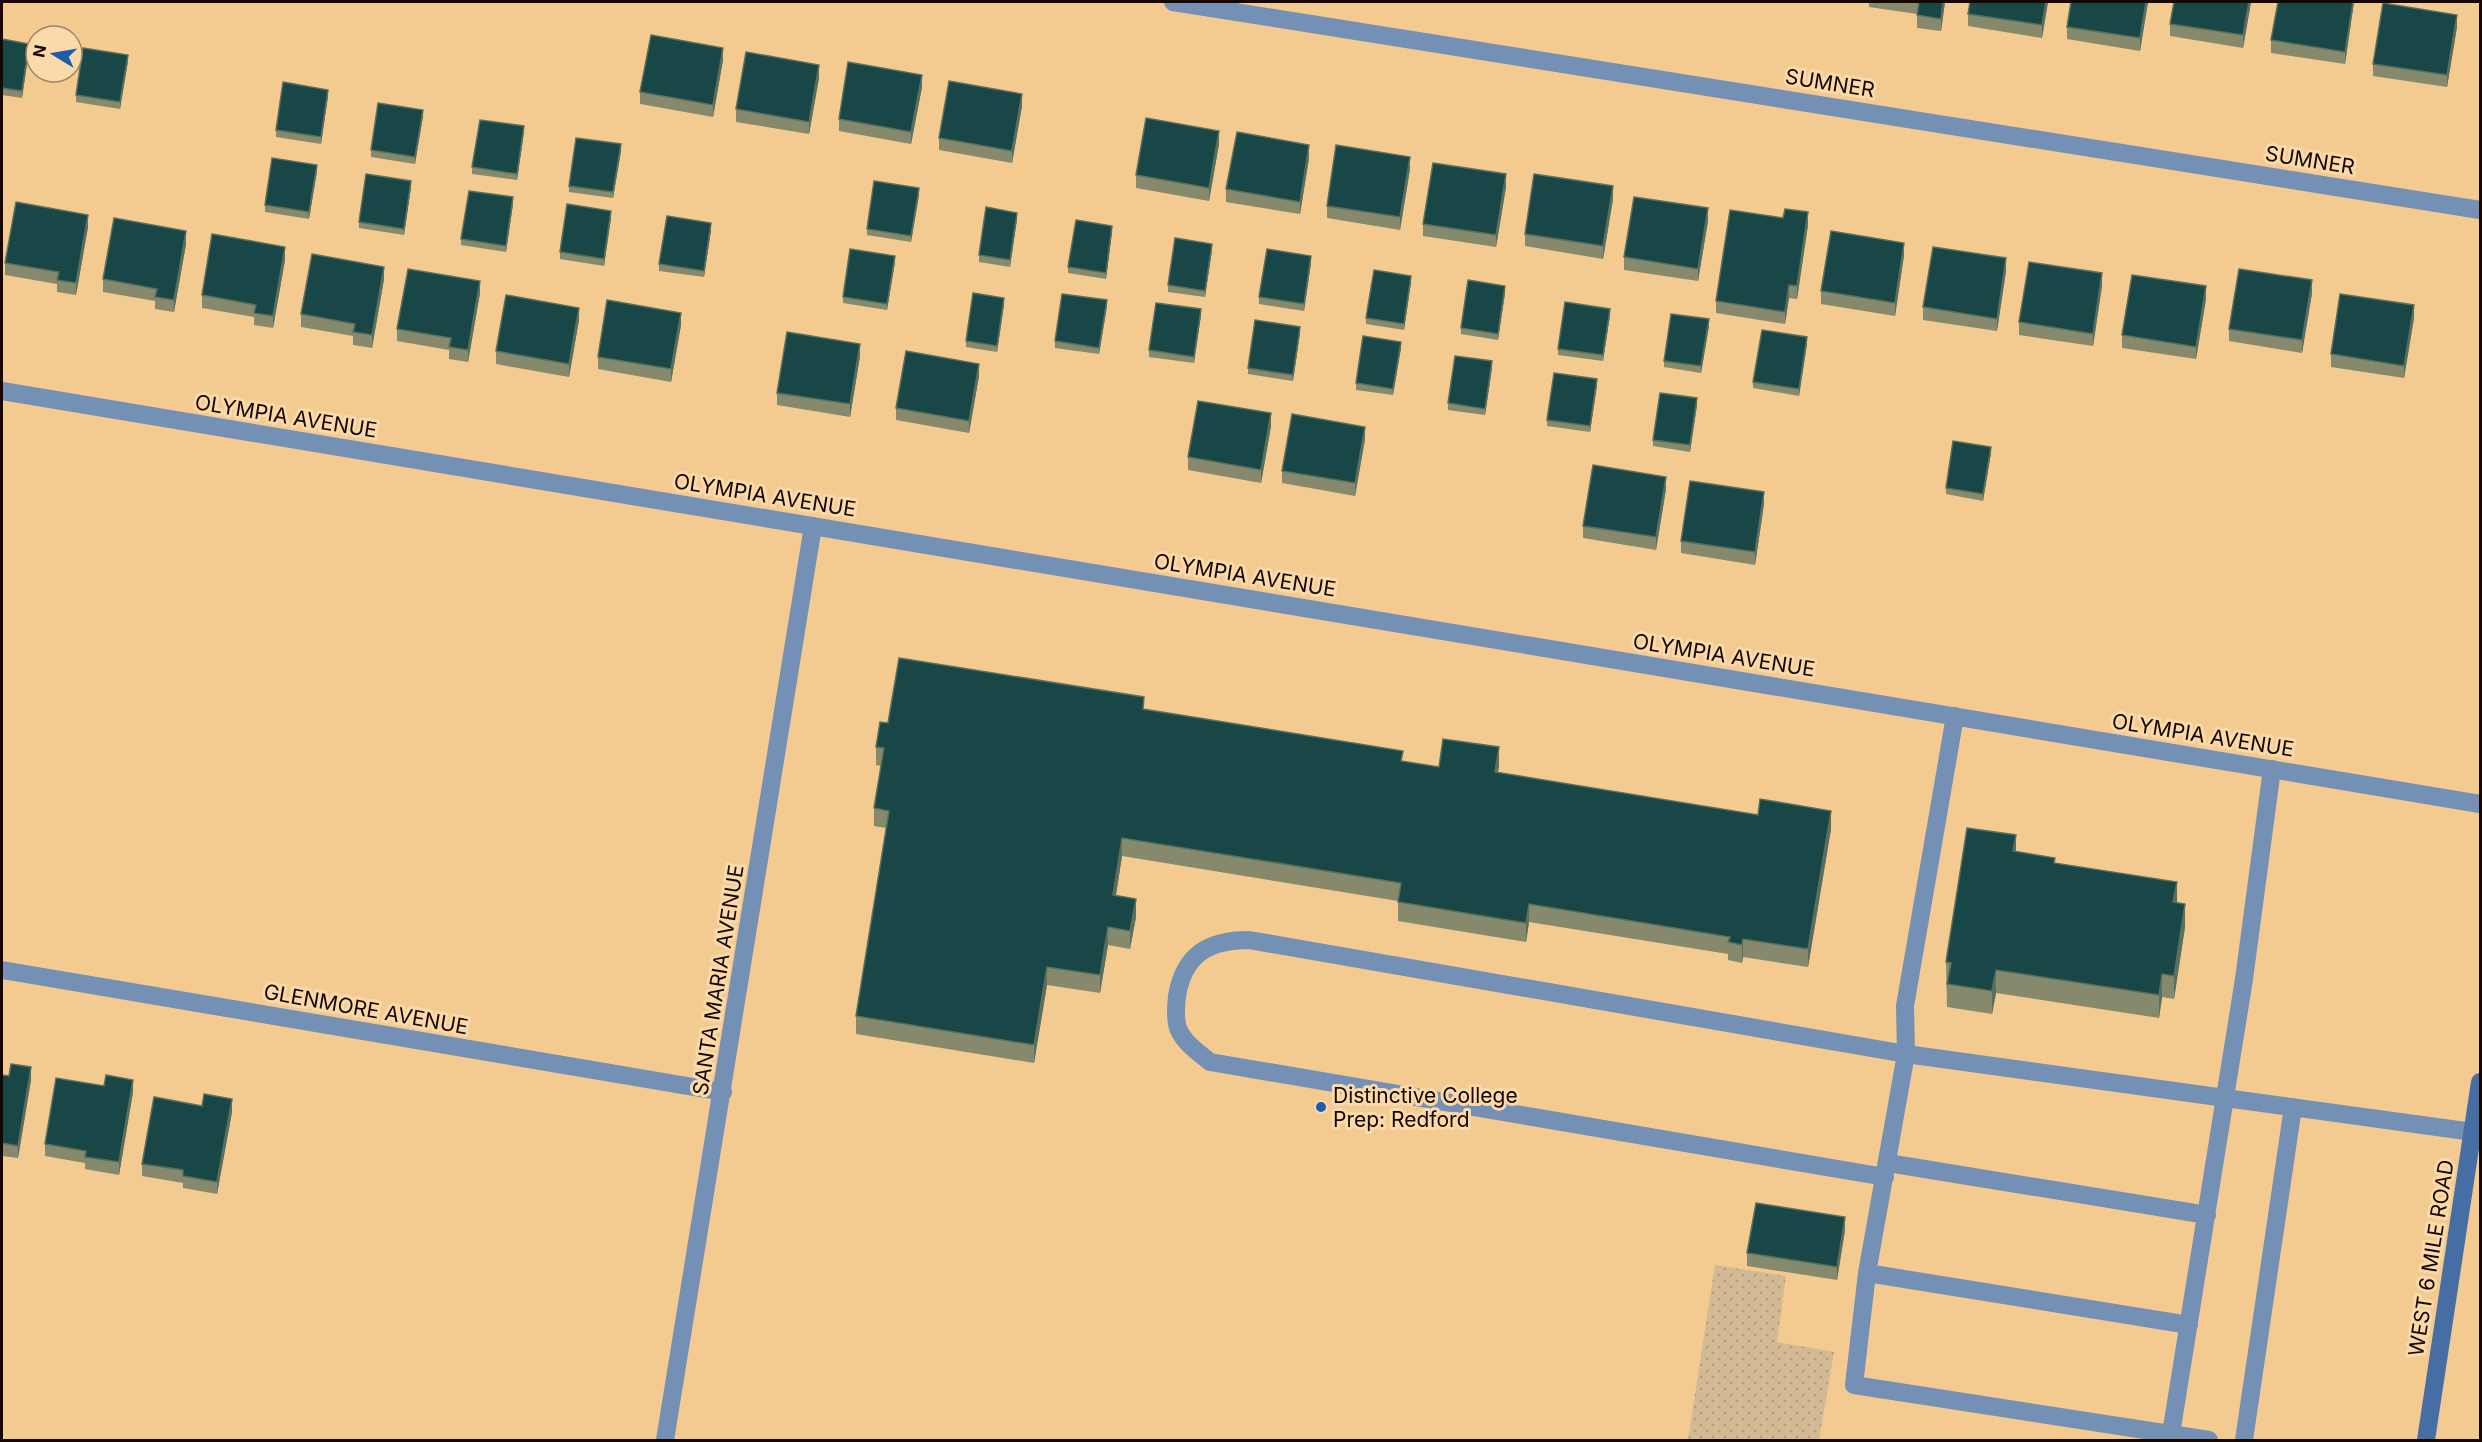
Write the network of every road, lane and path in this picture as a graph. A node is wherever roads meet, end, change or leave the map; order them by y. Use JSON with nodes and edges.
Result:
{"nodes":[{"id":1,"x":1173,"y":2,"type":"edge"},
{"id":2,"x":2481,"y":210,"type":"edge"},
{"id":3,"x":2,"y":391,"type":"edge"},
{"id":4,"x":813,"y":526,"type":"junction"},
{"id":5,"x":1955,"y":716,"type":"junction"},
{"id":6,"x":2272,"y":769,"type":"junction"},
{"id":7,"x":2481,"y":804,"type":"edge"},
{"id":8,"x":2,"y":970,"type":"edge"},
{"id":9,"x":1906,"y":1054,"type":"junction"},
{"id":10,"x":2481,"y":1082,"type":"edge"},
{"id":11,"x":723,"y":1092,"type":"junction"},
{"id":12,"x":2225,"y":1097,"type":"junction"},
{"id":13,"x":2293,"y":1107,"type":"junction"},
{"id":14,"x":2473,"y":1132,"type":"junction"},
{"id":15,"x":1887,"y":1170,"type":"junction"},
{"id":16,"x":2206,"y":1215,"type":"junction"},
{"id":17,"x":1867,"y":1273,"type":"junction"},
{"id":18,"x":2189,"y":1325,"type":"junction"},
{"id":19,"x":2171,"y":1438,"type":"edge"},
{"id":20,"x":665,"y":1440,"type":"edge"},
{"id":21,"x":2209,"y":1440,"type":"edge"},
{"id":22,"x":2244,"y":1440,"type":"edge"},
{"id":23,"x":2426,"y":1440,"type":"edge"}],
"edges":[{"from":1,"to":2,"type":"street","name":"SUMNER"},
{"from":3,"to":4,"type":"street","name":"OLYMPIA AVENUE"},
{"from":4,"to":5,"type":"street","name":"OLYMPIA AVENUE"},
{"from":4,"to":11,"type":"street","name":"SANTA MARIA AVENUE"},
{"from":5,"to":6,"type":"street","name":"OLYMPIA AVENUE"},
{"from":5,"to":9,"type":"street"},
{"from":6,"to":7,"type":"street","name":"OLYMPIA AVENUE"},
{"from":6,"to":12,"type":"street"},
{"from":8,"to":11,"type":"street","name":"GLENMORE AVENUE"},
{"from":9,"to":12,"type":"street"},
{"from":9,"to":15,"type":"street"},
{"from":9,"to":15,"type":"street"},
{"from":10,"to":14,"type":"main road","name":"WEST 6 MILE ROAD"},
{"from":11,"to":20,"type":"street","name":"SANTA MARIA AVENUE"},
{"from":12,"to":13,"type":"street"},
{"from":12,"to":16,"type":"street"},
{"from":13,"to":14,"type":"street"},
{"from":13,"to":22,"type":"street"},
{"from":14,"to":23,"type":"main road","name":"WEST 6 MILE ROAD"},
{"from":15,"to":16,"type":"street"},
{"from":15,"to":17,"type":"street"},
{"from":16,"to":18,"type":"street"},
{"from":17,"to":18,"type":"street"},
{"from":17,"to":19,"type":"street"},
{"from":18,"to":19,"type":"street"},
{"from":19,"to":21,"type":"street"}]}
